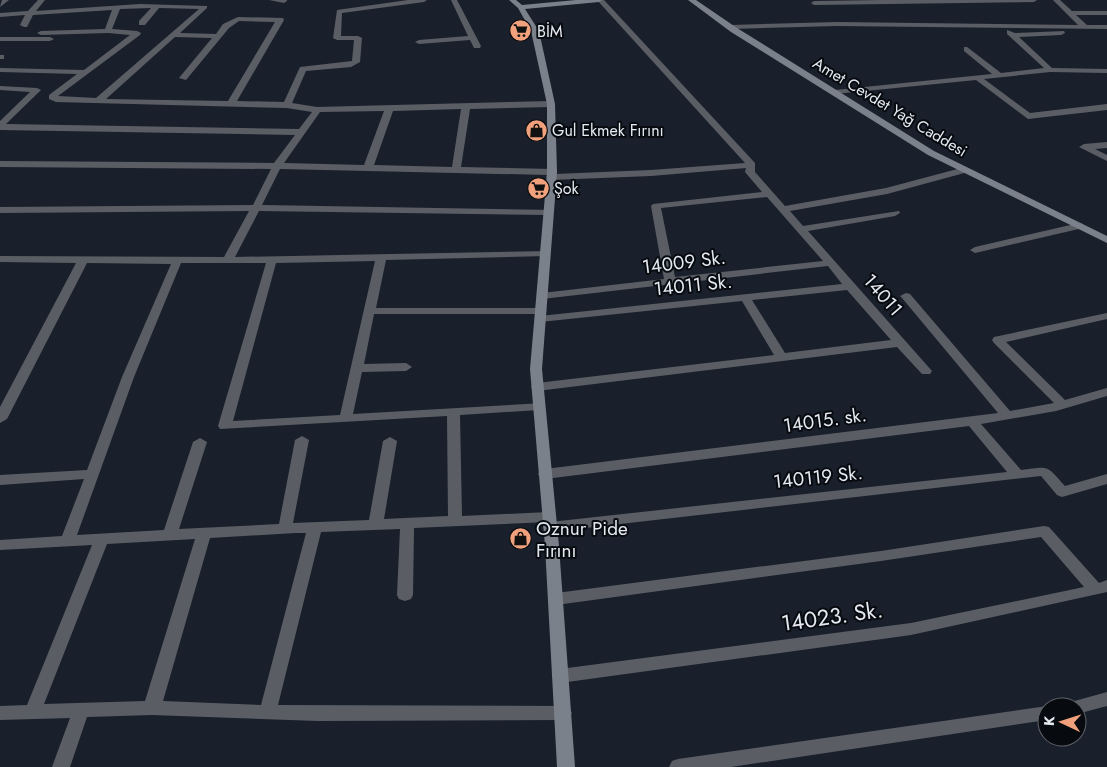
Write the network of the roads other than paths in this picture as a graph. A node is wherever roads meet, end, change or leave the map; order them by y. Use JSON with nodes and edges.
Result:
{"nodes":[{"id":1,"x":6,"y":0,"type":"edge"},
{"id":2,"x":42,"y":0,"type":"edge"},
{"id":3,"x":80,"y":0,"type":"edge"},
{"id":4,"x":190,"y":0,"type":"edge"},
{"id":5,"x":272,"y":0,"type":"edge"},
{"id":6,"x":424,"y":0,"type":"edge"},
{"id":7,"x":454,"y":0,"type":"edge"},
{"id":8,"x":600,"y":0,"type":"edge"},
{"id":9,"x":691,"y":0,"type":"edge"},
{"id":10,"x":997,"y":0,"type":"edge"},
{"id":11,"x":1034,"y":0,"type":"edge"},
{"id":12,"x":1056,"y":0,"type":"edge"},
{"id":13,"x":284,"y":1,"type":"edge"},
{"id":14,"x":812,"y":1,"type":"edge"},
{"id":15,"x":155,"y":4,"type":"edge"},
{"id":16,"x":354,"y":4,"type":"edge"},
{"id":17,"x":516,"y":4,"type":"edge"},
{"id":18,"x":0,"y":5,"type":"edge"},
{"id":19,"x":181,"y":6,"type":"junction"},
{"id":20,"x":117,"y":7,"type":"junction"},
{"id":21,"x":72,"y":10,"type":"junction"},
{"id":22,"x":30,"y":13,"type":"junction"},
{"id":23,"x":1070,"y":13,"type":"junction"},
{"id":24,"x":1107,"y":13,"type":"edge"},
{"id":25,"x":0,"y":15,"type":"edge"},
{"id":26,"x":142,"y":23,"type":"dead end"},
{"id":27,"x":837,"y":24,"type":"junction"},
{"id":28,"x":1002,"y":24,"type":"junction"},
{"id":29,"x":24,"y":26,"type":"dead end"},
{"id":30,"x":1107,"y":26,"type":"edge"},
{"id":31,"x":731,"y":27,"type":"junction"},
{"id":32,"x":1085,"y":29,"type":"junction"},
{"id":33,"x":108,"y":31,"type":"junction"},
{"id":34,"x":41,"y":33,"type":"dead end"},
{"id":35,"x":174,"y":35,"type":"junction"},
{"id":36,"x":1013,"y":35,"type":"junction"},
{"id":37,"x":219,"y":36,"type":"junction"},
{"id":38,"x":473,"y":38,"type":"junction"},
{"id":39,"x":0,"y":39,"type":"edge"},
{"id":40,"x":93,"y":39,"type":"dead end"},
{"id":41,"x":419,"y":42,"type":"dead end"},
{"id":42,"x":477,"y":46,"type":"dead end"},
{"id":43,"x":967,"y":49,"type":"dead end"},
{"id":44,"x":0,"y":70,"type":"edge"},
{"id":45,"x":1050,"y":70,"type":"junction"},
{"id":46,"x":1107,"y":71,"type":"edge"},
{"id":47,"x":84,"y":72,"type":"junction"},
{"id":48,"x":1000,"y":76,"type":"junction"},
{"id":49,"x":184,"y":78,"type":"dead end"},
{"id":50,"x":979,"y":78,"type":"junction"},
{"id":51,"x":0,"y":88,"type":"edge"},
{"id":52,"x":834,"y":92,"type":"junction"},
{"id":53,"x":98,"y":101,"type":"junction"},
{"id":54,"x":231,"y":104,"type":"junction"},
{"id":55,"x":551,"y":104,"type":"junction"},
{"id":56,"x":287,"y":105,"type":"junction"},
{"id":57,"x":466,"y":106,"type":"junction"},
{"id":58,"x":390,"y":107,"type":"junction"},
{"id":59,"x":1107,"y":108,"type":"edge"},
{"id":60,"x":317,"y":110,"type":"junction"},
{"id":61,"x":0,"y":126,"type":"edge"},
{"id":62,"x":301,"y":132,"type":"junction"},
{"id":63,"x":1107,"y":145,"type":"edge"},
{"id":64,"x":1107,"y":158,"type":"edge"},
{"id":65,"x":0,"y":164,"type":"edge"},
{"id":66,"x":752,"y":165,"type":"junction"},
{"id":67,"x":277,"y":166,"type":"junction"},
{"id":68,"x":368,"y":168,"type":"junction"},
{"id":69,"x":965,"y":170,"type":"junction"},
{"id":70,"x":456,"y":171,"type":"junction"},
{"id":71,"x":551,"y":174,"type":"junction"},
{"id":72,"x":768,"y":194,"type":"junction"},
{"id":73,"x":256,"y":208,"type":"junction"},
{"id":74,"x":0,"y":210,"type":"edge"},
{"id":75,"x":784,"y":210,"type":"junction"},
{"id":76,"x":549,"y":212,"type":"junction"},
{"id":77,"x":895,"y":213,"type":"dead end"},
{"id":78,"x":1079,"y":226,"type":"junction"},
{"id":79,"x":801,"y":229,"type":"junction"},
{"id":80,"x":1107,"y":240,"type":"edge"},
{"id":81,"x":975,"y":250,"type":"dead end"},
{"id":82,"x":545,"y":253,"type":"junction"},
{"id":83,"x":382,"y":257,"type":"junction"},
{"id":84,"x":0,"y":258,"type":"edge"},
{"id":85,"x":178,"y":259,"type":"junction"},
{"id":86,"x":228,"y":259,"type":"junction"},
{"id":87,"x":83,"y":260,"type":"junction"},
{"id":88,"x":272,"y":260,"type":"junction"},
{"id":89,"x":830,"y":263,"type":"junction"},
{"id":90,"x":670,"y":281,"type":"junction"},
{"id":91,"x":850,"y":286,"type":"junction"},
{"id":92,"x":542,"y":296,"type":"junction"},
{"id":93,"x":906,"y":296,"type":"dead end"},
{"id":94,"x":745,"y":297,"type":"junction"},
{"id":95,"x":370,"y":311,"type":"junction"},
{"id":96,"x":540,"y":315,"type":"junction"},
{"id":97,"x":1107,"y":316,"type":"edge"},
{"id":98,"x":900,"y":343,"type":"junction"},
{"id":99,"x":781,"y":358,"type":"junction"},
{"id":100,"x":406,"y":367,"type":"dead end"},
{"id":101,"x":357,"y":368,"type":"junction"},
{"id":102,"x":926,"y":370,"type":"dead end"},
{"id":103,"x":537,"y":387,"type":"junction"},
{"id":104,"x":1107,"y":392,"type":"edge"},
{"id":105,"x":1063,"y":405,"type":"junction"},
{"id":106,"x":539,"y":406,"type":"junction"},
{"id":107,"x":453,"y":412,"type":"junction"},
{"id":108,"x":1007,"y":415,"type":"junction"},
{"id":109,"x":346,"y":418,"type":"junction"},
{"id":110,"x":0,"y":419,"type":"edge"},
{"id":111,"x":972,"y":421,"type":"junction"},
{"id":112,"x":302,"y":440,"type":"dead end"},
{"id":113,"x":390,"y":441,"type":"dead end"},
{"id":114,"x":200,"y":442,"type":"dead end"},
{"id":115,"x":92,"y":474,"type":"junction"},
{"id":116,"x":546,"y":474,"type":"junction"},
{"id":117,"x":1018,"y":475,"type":"junction"},
{"id":118,"x":1107,"y":479,"type":"edge"},
{"id":119,"x":0,"y":480,"type":"edge"},
{"id":120,"x":455,"y":521,"type":"junction"},
{"id":121,"x":550,"y":522,"type":"junction"},
{"id":122,"x":407,"y":523,"type":"junction"},
{"id":123,"x":376,"y":524,"type":"junction"},
{"id":124,"x":315,"y":527,"type":"junction"},
{"id":125,"x":285,"y":528,"type":"junction"},
{"id":126,"x":204,"y":533,"type":"junction"},
{"id":127,"x":170,"y":535,"type":"junction"},
{"id":128,"x":102,"y":539,"type":"junction"},
{"id":129,"x":68,"y":541,"type":"junction"},
{"id":130,"x":0,"y":545,"type":"edge"},
{"id":131,"x":1101,"y":588,"type":"edge"},
{"id":132,"x":405,"y":595,"type":"dead end"},
{"id":133,"x":556,"y":599,"type":"junction"},
{"id":134,"x":560,"y":676,"type":"junction"},
{"id":135,"x":1107,"y":699,"type":"edge"},
{"id":136,"x":1087,"y":704,"type":"edge"},
{"id":137,"x":152,"y":708,"type":"junction"},
{"id":138,"x":81,"y":710,"type":"junction"},
{"id":139,"x":33,"y":711,"type":"junction"},
{"id":140,"x":0,"y":713,"type":"edge"},
{"id":141,"x":267,"y":713,"type":"junction"},
{"id":142,"x":563,"y":713,"type":"junction"},
{"id":143,"x":1037,"y":714,"type":"edge"},
{"id":144,"x":61,"y":767,"type":"edge"},
{"id":145,"x":566,"y":767,"type":"edge"},
{"id":146,"x":678,"y":767,"type":"edge"}],
"edges":[{"from":1,"to":18,"type":"street"},
{"from":2,"to":22,"type":"street"},
{"from":3,"to":21,"type":"street"},
{"from":4,"to":19,"type":"street"},
{"from":5,"to":13,"type":"street"},
{"from":6,"to":16,"type":"street"},
{"from":7,"to":38,"type":"street"},
{"from":8,"to":17,"type":"main road"},
{"from":8,"to":66,"type":"street","name":"14011"},
{"from":9,"to":31,"type":"main road","name":"Amet Cevdet Yağ Caddesi"},
{"from":10,"to":11,"type":"street"},
{"from":10,"to":14,"type":"street"},
{"from":12,"to":23,"type":"street"},
{"from":14,"to":27,"type":"street"},
{"from":15,"to":19,"type":"street"},
{"from":15,"to":20,"type":"street"},
{"from":15,"to":26,"type":"street"},
{"from":16,"to":56,"type":"street"},
{"from":17,"to":55,"type":"main road"},
{"from":19,"to":35,"type":"street"},
{"from":20,"to":21,"type":"street"},
{"from":20,"to":33,"type":"street"},
{"from":21,"to":22,"type":"street"},
{"from":22,"to":25,"type":"street"},
{"from":22,"to":29,"type":"street"},
{"from":23,"to":24,"type":"street"},
{"from":23,"to":32,"type":"street"},
{"from":27,"to":28,"type":"street"},
{"from":27,"to":31,"type":"street"},
{"from":28,"to":32,"type":"street"},
{"from":28,"to":36,"type":"street"},
{"from":30,"to":32,"type":"street"},
{"from":31,"to":52,"type":"main road","name":"Amet Cevdet Yağ Caddesi"},
{"from":32,"to":36,"type":"street"},
{"from":33,"to":34,"type":"street"},
{"from":33,"to":47,"type":"street"},
{"from":35,"to":37,"type":"street"},
{"from":35,"to":53,"type":"street"},
{"from":36,"to":45,"type":"street"},
{"from":37,"to":49,"type":"street"},
{"from":37,"to":54,"type":"street"},
{"from":38,"to":41,"type":"street"},
{"from":38,"to":42,"type":"street"},
{"from":39,"to":40,"type":"street"},
{"from":43,"to":48,"type":"street"},
{"from":44,"to":47,"type":"street"},
{"from":45,"to":46,"type":"street"},
{"from":45,"to":48,"type":"street"},
{"from":47,"to":53,"type":"street"},
{"from":48,"to":50,"type":"street"},
{"from":50,"to":52,"type":"street"},
{"from":50,"to":59,"type":"street"},
{"from":51,"to":61,"type":"street"},
{"from":52,"to":69,"type":"main road","name":"Amet Cevdet Yağ Caddesi"},
{"from":53,"to":54,"type":"street"},
{"from":54,"to":56,"type":"street"},
{"from":55,"to":57,"type":"street"},
{"from":55,"to":71,"type":"main road"},
{"from":56,"to":60,"type":"street"},
{"from":57,"to":58,"type":"street"},
{"from":57,"to":70,"type":"street"},
{"from":58,"to":60,"type":"street"},
{"from":58,"to":68,"type":"street"},
{"from":60,"to":62,"type":"street"},
{"from":61,"to":62,"type":"street"},
{"from":62,"to":67,"type":"street"},
{"from":63,"to":64,"type":"street"},
{"from":65,"to":67,"type":"street"},
{"from":66,"to":71,"type":"street"},
{"from":66,"to":72,"type":"street","name":"14011"},
{"from":67,"to":68,"type":"street"},
{"from":67,"to":73,"type":"street"},
{"from":68,"to":70,"type":"street"},
{"from":69,"to":75,"type":"street"},
{"from":69,"to":78,"type":"main road","name":"Amet Cevdet Yağ Caddesi"},
{"from":70,"to":71,"type":"street"},
{"from":71,"to":76,"type":"main road"},
{"from":72,"to":75,"type":"street","name":"14011"},
{"from":72,"to":90,"type":"street"},
{"from":73,"to":74,"type":"street"},
{"from":73,"to":76,"type":"street"},
{"from":73,"to":86,"type":"street"},
{"from":75,"to":79,"type":"street","name":"14011"},
{"from":76,"to":82,"type":"main road"},
{"from":77,"to":79,"type":"street"},
{"from":78,"to":80,"type":"main road","name":"Amet Cevdet Yağ Caddesi"},
{"from":78,"to":81,"type":"street"},
{"from":79,"to":89,"type":"street","name":"14011"},
{"from":82,"to":83,"type":"street"},
{"from":82,"to":92,"type":"main road"},
{"from":83,"to":88,"type":"street"},
{"from":83,"to":95,"type":"street"},
{"from":84,"to":87,"type":"street"},
{"from":85,"to":86,"type":"street"},
{"from":85,"to":87,"type":"street"},
{"from":85,"to":115,"type":"street"},
{"from":86,"to":88,"type":"street"},
{"from":87,"to":110,"type":"street"},
{"from":88,"to":109,"type":"street"},
{"from":89,"to":90,"type":"street","name":"14009 Sk."},
{"from":89,"to":91,"type":"street","name":"14011"},
{"from":90,"to":92,"type":"street","name":"14009 Sk."},
{"from":91,"to":94,"type":"street","name":"14011 Sk."},
{"from":91,"to":98,"type":"street","name":"14011"},
{"from":92,"to":96,"type":"main road"},
{"from":93,"to":108,"type":"street"},
{"from":94,"to":96,"type":"street","name":"14011 Sk."},
{"from":94,"to":99,"type":"street"},
{"from":95,"to":96,"type":"street","name":"14011 Sk."},
{"from":95,"to":101,"type":"street"},
{"from":96,"to":103,"type":"main road"},
{"from":97,"to":105,"type":"street"},
{"from":98,"to":99,"type":"street","name":"14011"},
{"from":98,"to":102,"type":"street"},
{"from":99,"to":103,"type":"street","name":"14011"},
{"from":100,"to":101,"type":"street"},
{"from":101,"to":109,"type":"street"},
{"from":103,"to":106,"type":"main road"},
{"from":104,"to":105,"type":"street","name":"14015. sk."},
{"from":105,"to":108,"type":"street","name":"14015. sk."},
{"from":106,"to":107,"type":"street"},
{"from":106,"to":116,"type":"main road"},
{"from":107,"to":109,"type":"street"},
{"from":107,"to":120,"type":"street"},
{"from":108,"to":111,"type":"street","name":"14015. sk."},
{"from":111,"to":116,"type":"street","name":"14015. sk."},
{"from":111,"to":117,"type":"street"},
{"from":112,"to":125,"type":"street"},
{"from":113,"to":123,"type":"street"},
{"from":114,"to":127,"type":"street"},
{"from":115,"to":119,"type":"street"},
{"from":115,"to":129,"type":"street"},
{"from":116,"to":121,"type":"main road"},
{"from":117,"to":118,"type":"street","name":"140119 Sk."},
{"from":117,"to":121,"type":"street","name":"140119 Sk."},
{"from":120,"to":121,"type":"street","name":"140119 Sk."},
{"from":120,"to":122,"type":"street","name":"140119 Sk."},
{"from":121,"to":133,"type":"main road"},
{"from":122,"to":123,"type":"street","name":"140119 Sk."},
{"from":122,"to":132,"type":"street"},
{"from":123,"to":124,"type":"street","name":"140119 Sk."},
{"from":124,"to":125,"type":"street","name":"140119 Sk."},
{"from":124,"to":141,"type":"street"},
{"from":125,"to":126,"type":"street","name":"140119 Sk."},
{"from":126,"to":127,"type":"street","name":"140119 Sk."},
{"from":126,"to":137,"type":"street"},
{"from":127,"to":128,"type":"street","name":"140119 Sk."},
{"from":128,"to":129,"type":"street","name":"140119 Sk."},
{"from":128,"to":139,"type":"street"},
{"from":129,"to":130,"type":"street","name":"140119 Sk."},
{"from":131,"to":133,"type":"street"},
{"from":131,"to":134,"type":"street","name":"14023. Sk."},
{"from":133,"to":134,"type":"main road"},
{"from":134,"to":142,"type":"main road"},
{"from":135,"to":136,"type":"street"},
{"from":137,"to":138,"type":"street"},
{"from":137,"to":141,"type":"street"},
{"from":138,"to":139,"type":"street"},
{"from":138,"to":144,"type":"street"},
{"from":139,"to":140,"type":"street"},
{"from":141,"to":142,"type":"street"},
{"from":142,"to":145,"type":"main road"},
{"from":143,"to":146,"type":"street"}]}
